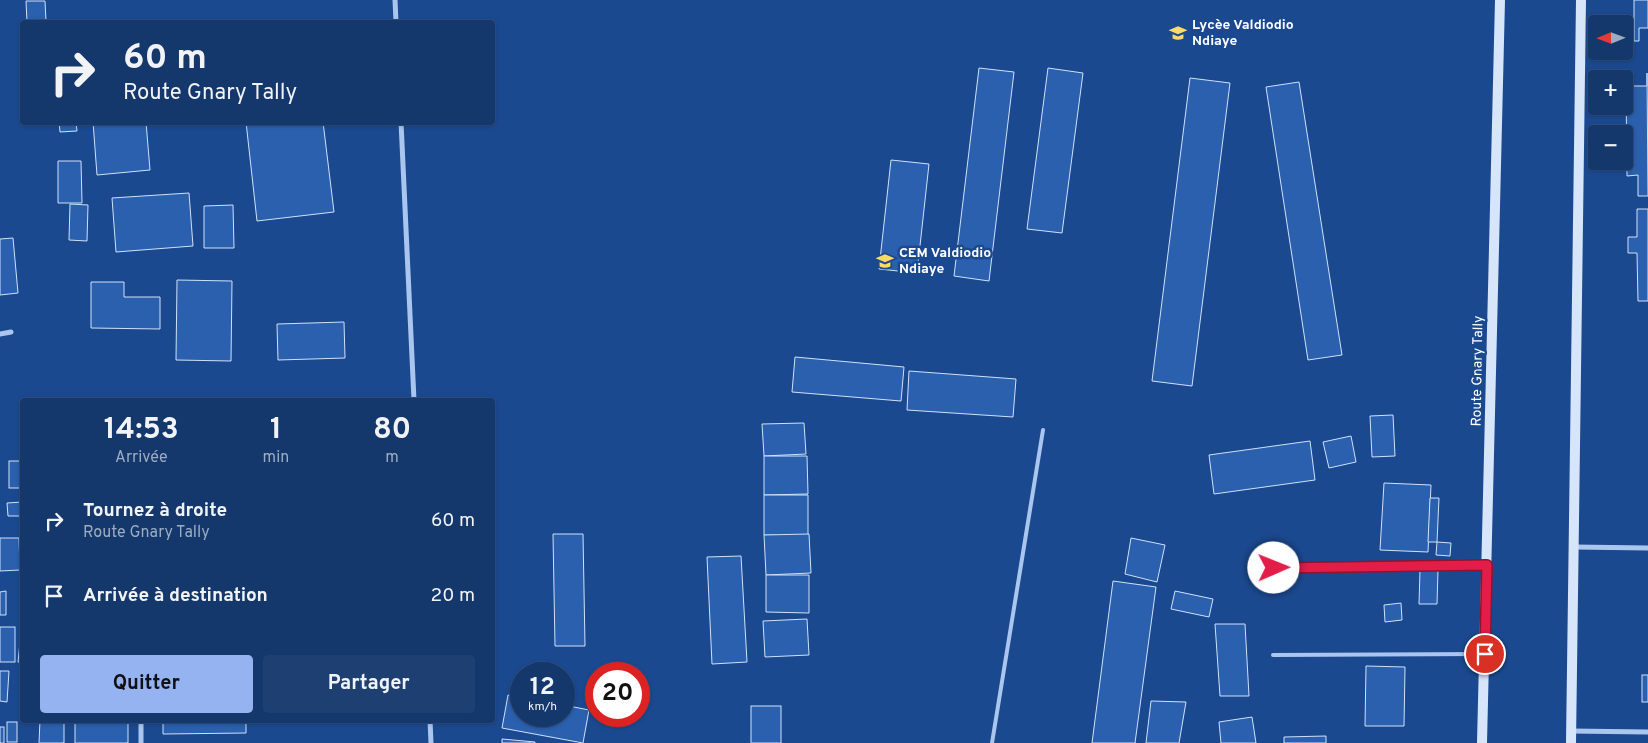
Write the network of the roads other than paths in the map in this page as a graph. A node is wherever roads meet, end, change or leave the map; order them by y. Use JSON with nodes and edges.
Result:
{"nodes":[{"id":1,"x":395,"y":0,"type":"edge"},
{"id":2,"x":1500,"y":0,"type":"edge"},
{"id":3,"x":1581,"y":0,"type":"edge"},
{"id":4,"x":396,"y":20,"type":"edge"},
{"id":5,"x":401,"y":125,"type":"edge"},
{"id":6,"x":11,"y":332,"type":"dead end"},
{"id":7,"x":0,"y":334,"type":"edge"},
{"id":8,"x":414,"y":398,"type":"edge"},
{"id":9,"x":1043,"y":430,"type":"dead end"},
{"id":10,"x":1574,"y":547,"type":"junction"},
{"id":11,"x":1648,"y":548,"type":"edge"},
{"id":12,"x":1487,"y":565,"type":"junction"},
{"id":13,"x":1274,"y":568,"type":"dead end"},
{"id":14,"x":1485,"y":654,"type":"junction"},
{"id":15,"x":1273,"y":655,"type":"dead end"},
{"id":16,"x":141,"y":723,"type":"edge"},
{"id":17,"x":430,"y":723,"type":"edge"},
{"id":18,"x":1571,"y":731,"type":"junction"},
{"id":19,"x":1648,"y":732,"type":"edge"},
{"id":20,"x":141,"y":743,"type":"edge"},
{"id":21,"x":431,"y":743,"type":"edge"},
{"id":22,"x":992,"y":743,"type":"edge"},
{"id":23,"x":1482,"y":743,"type":"edge"},
{"id":24,"x":1571,"y":743,"type":"edge"}],
"edges":[{"from":1,"to":4,"type":"street"},
{"from":2,"to":12,"type":"street","name":"Route Gnary Tally"},
{"from":3,"to":10,"type":"street"},
{"from":5,"to":8,"type":"street"},
{"from":6,"to":7,"type":"street"},
{"from":9,"to":22,"type":"lane"},
{"from":10,"to":11,"type":"street"},
{"from":10,"to":18,"type":"street"},
{"from":12,"to":13,"type":"lane"},
{"from":12,"to":14,"type":"street","name":"Route Gnary Tally"},
{"from":14,"to":15,"type":"lane"},
{"from":14,"to":23,"type":"street","name":"Route Gnary Tally"},
{"from":16,"to":20,"type":"street"},
{"from":17,"to":21,"type":"street"},
{"from":18,"to":19,"type":"street"},
{"from":18,"to":24,"type":"street"}]}
